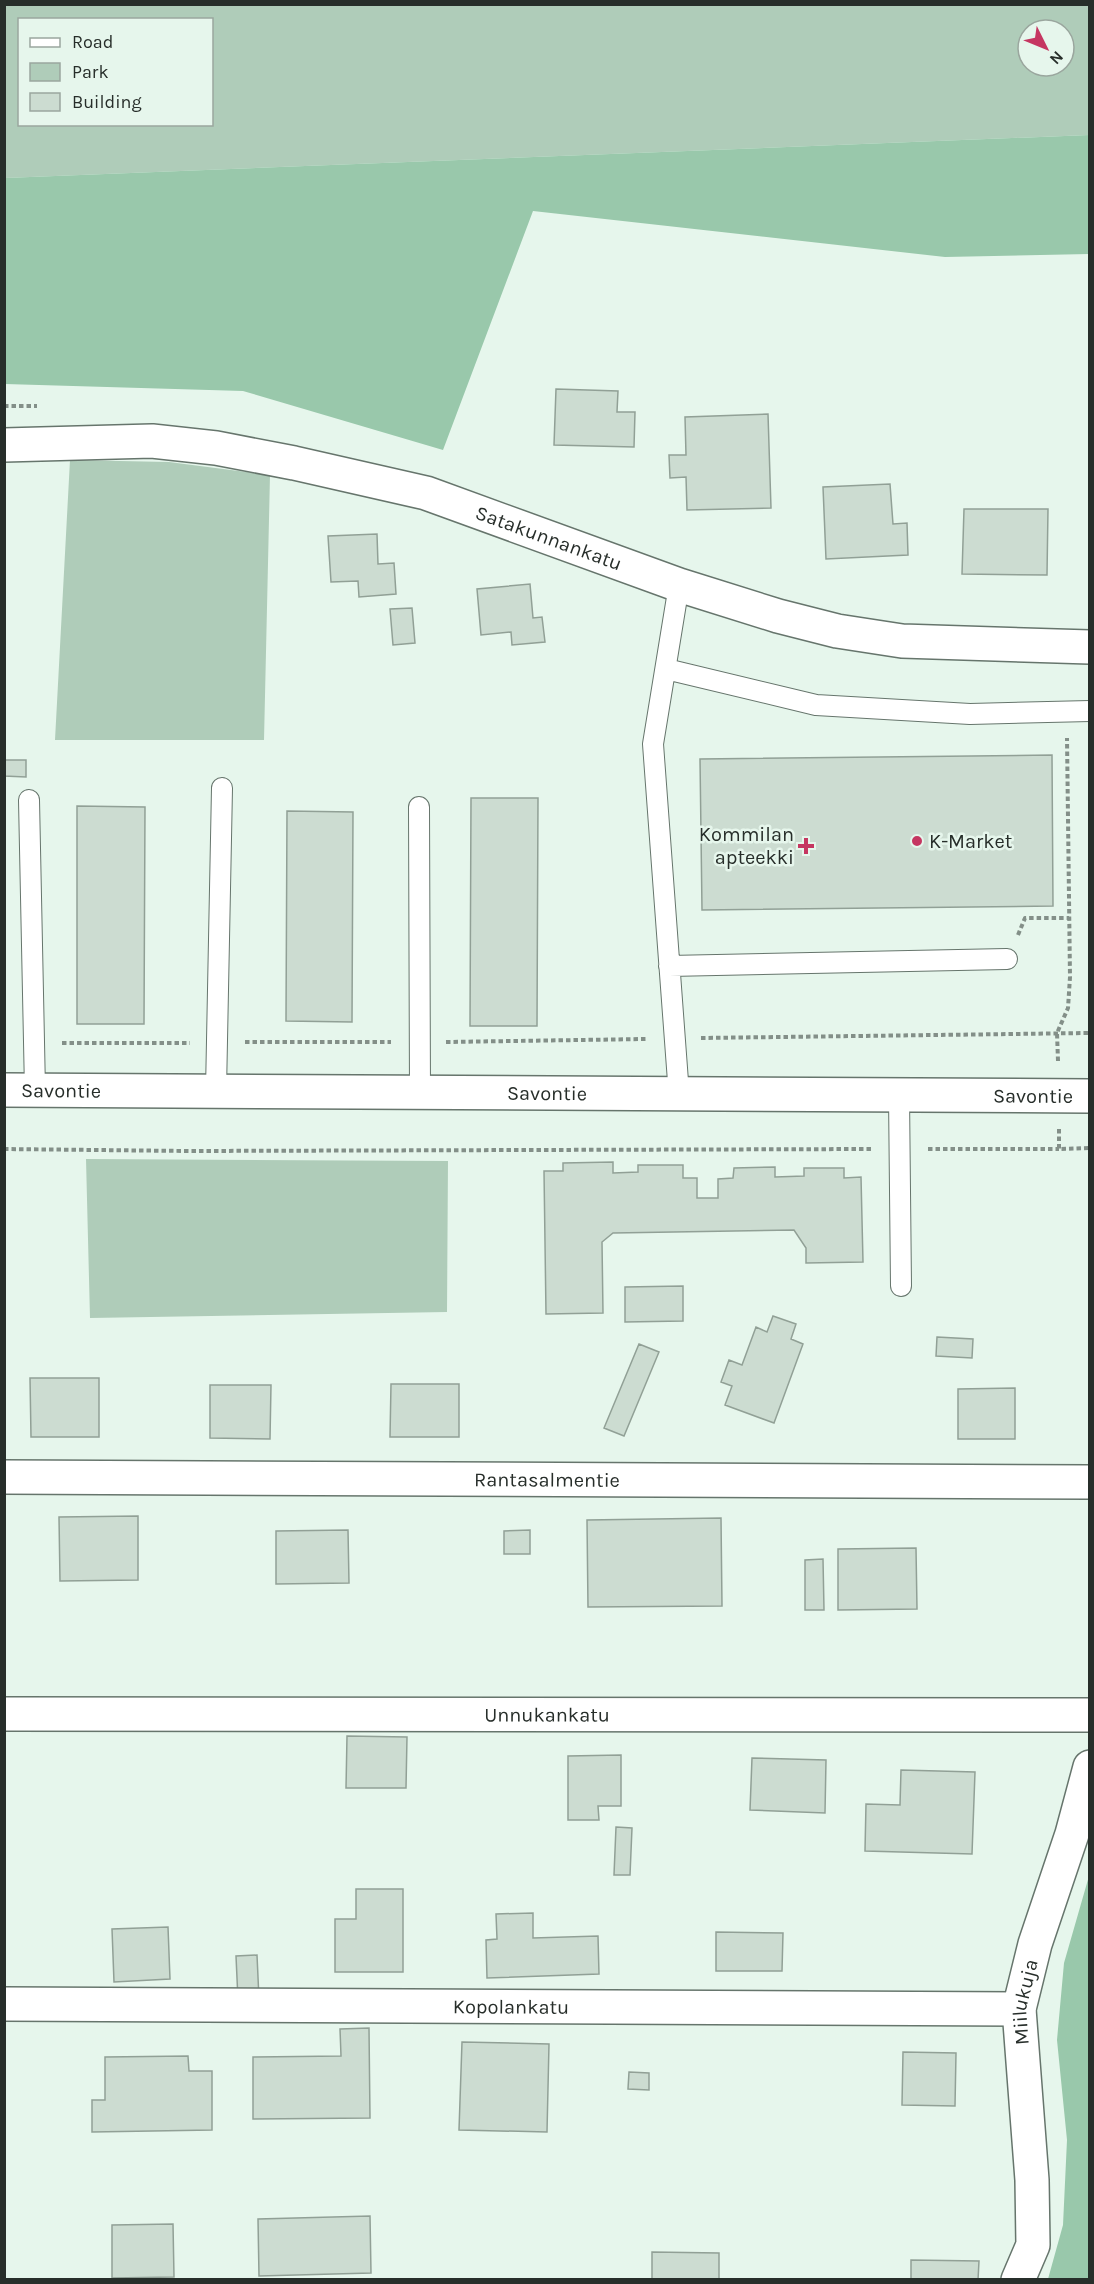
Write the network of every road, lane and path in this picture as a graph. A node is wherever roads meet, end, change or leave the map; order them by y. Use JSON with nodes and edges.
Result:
{"nodes":[{"id":1,"x":4,"y":445,"type":"edge"},
{"id":2,"x":679,"y":585,"type":"junction"},
{"id":3,"x":1089,"y":647,"type":"edge"},
{"id":4,"x":666,"y":669,"type":"junction"},
{"id":5,"x":1067,"y":710,"type":"junction"},
{"id":6,"x":1089,"y":711,"type":"edge"},
{"id":7,"x":222,"y":788,"type":"dead end"},
{"id":8,"x":29,"y":800,"type":"dead end"},
{"id":9,"x":419,"y":807,"type":"dead end"},
{"id":10,"x":1069,"y":918,"type":"junction"},
{"id":11,"x":1007,"y":959,"type":"joint"},
{"id":12,"x":669,"y":966,"type":"junction"},
{"id":13,"x":1057,"y":1033,"type":"junction"},
{"id":14,"x":1089,"y":1033,"type":"edge"},
{"id":15,"x":675,"y":1038,"type":"junction"},
{"id":16,"x":218,"y":1042,"type":"junction"},
{"id":17,"x":420,"y":1042,"type":"junction"},
{"id":18,"x":34,"y":1043,"type":"junction"},
{"id":19,"x":20,"y":1090,"type":"edge"},
{"id":20,"x":216,"y":1091,"type":"junction"},
{"id":21,"x":420,"y":1093,"type":"junction"},
{"id":22,"x":679,"y":1095,"type":"junction"},
{"id":23,"x":899,"y":1095,"type":"junction"},
{"id":24,"x":1074,"y":1096,"type":"edge"},
{"id":25,"x":1089,"y":1148,"type":"edge"},
{"id":26,"x":4,"y":1149,"type":"edge"},
{"id":27,"x":900,"y":1149,"type":"junction"},
{"id":28,"x":1059,"y":1149,"type":"junction"},
{"id":29,"x":901,"y":1286,"type":"dead end"},
{"id":30,"x":4,"y":1477,"type":"edge"},
{"id":31,"x":1089,"y":1482,"type":"edge"},
{"id":32,"x":4,"y":1714,"type":"edge"},
{"id":33,"x":1089,"y":1715,"type":"edge"},
{"id":34,"x":1089,"y":1767,"type":"edge"},
{"id":35,"x":4,"y":2004,"type":"edge"},
{"id":36,"x":1019,"y":2009,"type":"junction"},
{"id":37,"x":1018,"y":2280,"type":"edge"}],
"edges":[{"from":1,"to":2,"type":"street","name":"Satakunnankatu"},
{"from":2,"to":3,"type":"street","name":"Satakunnankatu"},
{"from":2,"to":4,"type":"lane"},
{"from":4,"to":5,"type":"lane"},
{"from":4,"to":12,"type":"lane"},
{"from":5,"to":6,"type":"lane"},
{"from":5,"to":10,"type":"path"},
{"from":7,"to":16,"type":"lane"},
{"from":8,"to":18,"type":"lane"},
{"from":9,"to":17,"type":"lane"},
{"from":10,"to":11,"type":"path"},
{"from":10,"to":13,"type":"path"},
{"from":11,"to":12,"type":"lane"},
{"from":12,"to":15,"type":"lane"},
{"from":13,"to":14,"type":"path"},
{"from":13,"to":15,"type":"path"},
{"from":13,"to":24,"type":"path"},
{"from":15,"to":17,"type":"path"},
{"from":15,"to":22,"type":"lane"},
{"from":16,"to":17,"type":"path"},
{"from":16,"to":18,"type":"path"},
{"from":16,"to":20,"type":"lane"},
{"from":17,"to":21,"type":"lane"},
{"from":18,"to":19,"type":"lane"},
{"from":19,"to":20,"type":"street","name":"Savontie"},
{"from":20,"to":21,"type":"street","name":"Savontie"},
{"from":21,"to":22,"type":"street","name":"Savontie"},
{"from":22,"to":23,"type":"street","name":"Savontie"},
{"from":23,"to":24,"type":"street","name":"Savontie"},
{"from":23,"to":27,"type":"lane"},
{"from":24,"to":28,"type":"path"},
{"from":25,"to":28,"type":"path"},
{"from":26,"to":27,"type":"path"},
{"from":27,"to":28,"type":"path"},
{"from":27,"to":29,"type":"lane"},
{"from":30,"to":31,"type":"street","name":"Rantasalmentie"},
{"from":32,"to":33,"type":"street","name":"Unnukankatu"},
{"from":34,"to":36,"type":"street","name":"Miilukuja"},
{"from":35,"to":36,"type":"street","name":"Kopolankatu"},
{"from":36,"to":37,"type":"street","name":"Miilukuja"}]}
